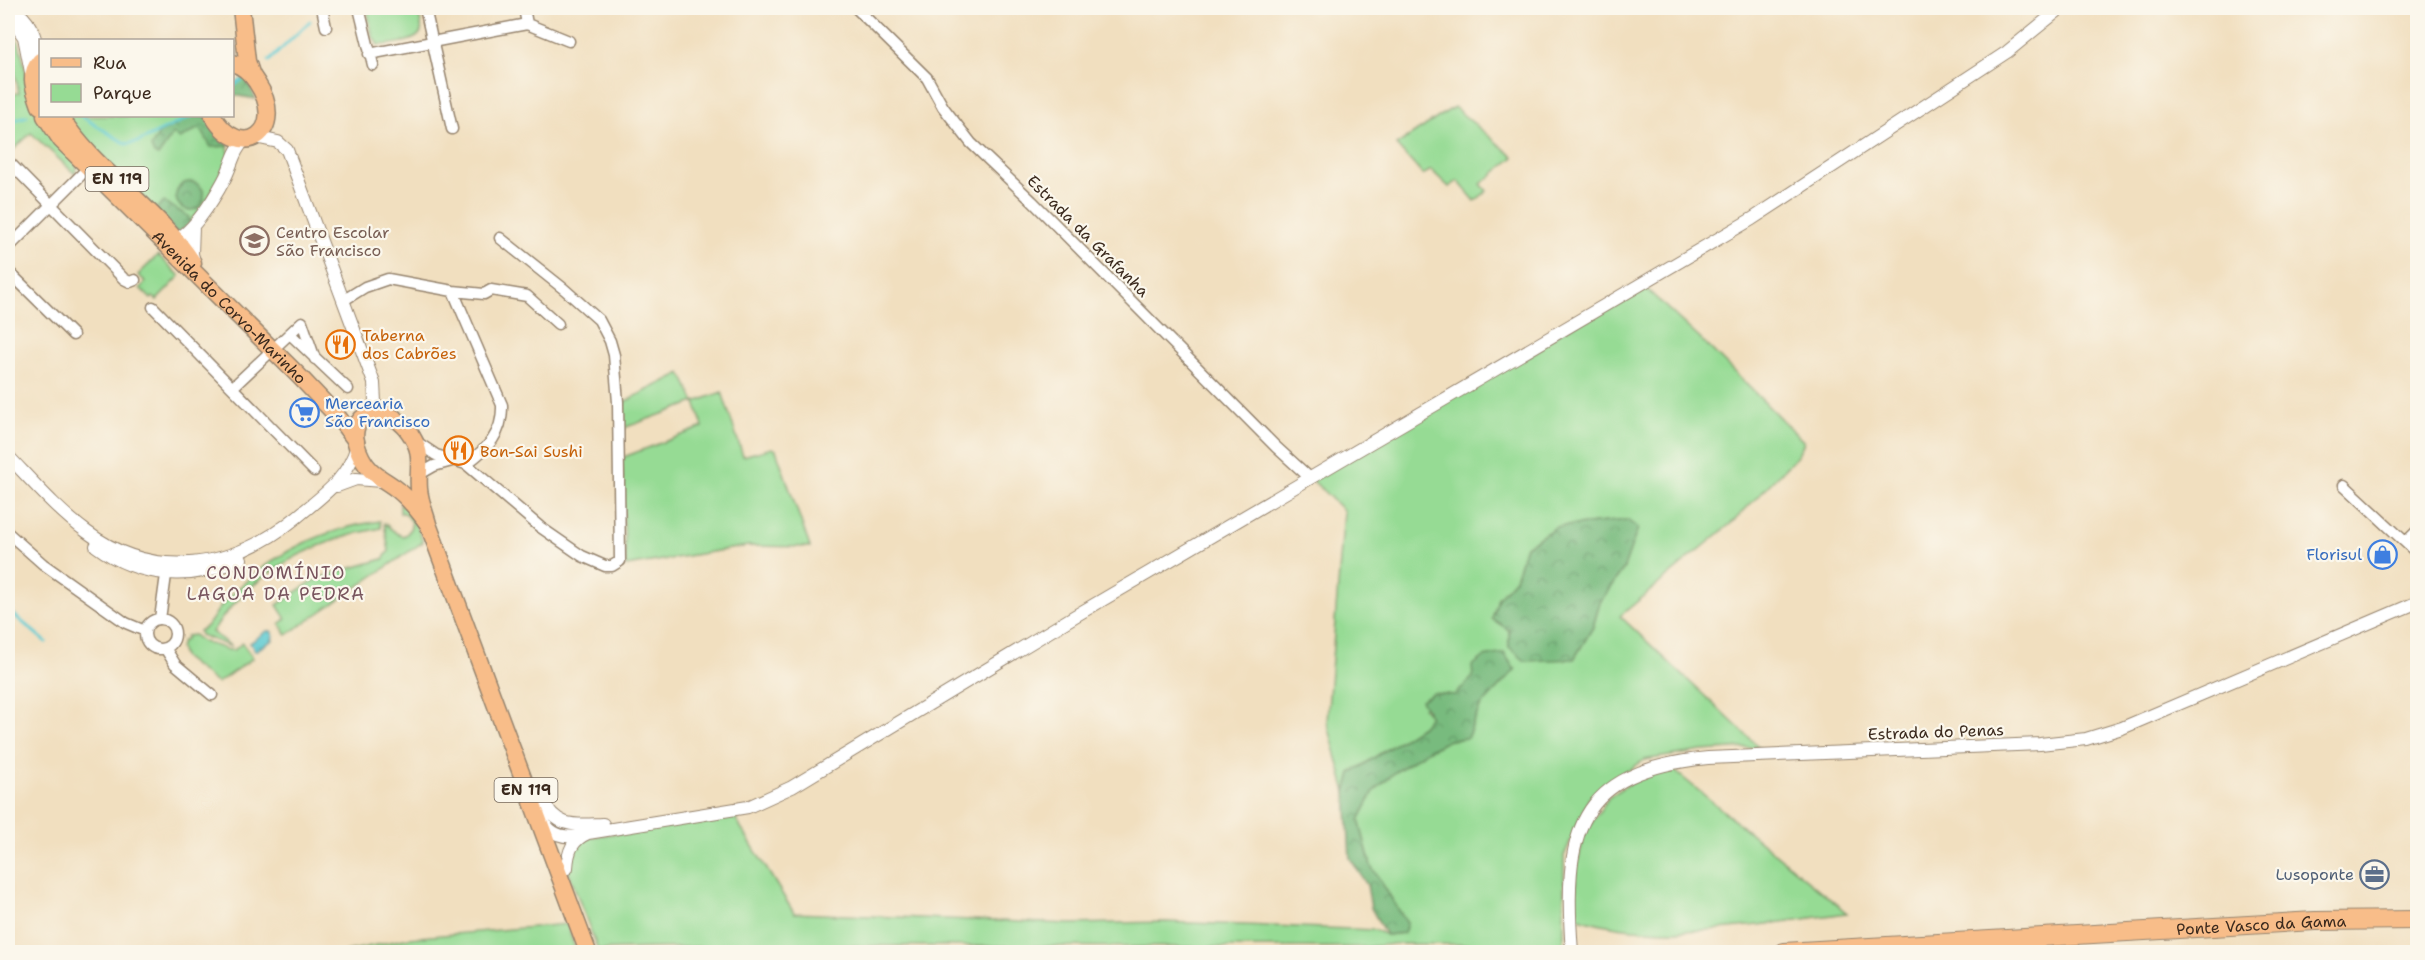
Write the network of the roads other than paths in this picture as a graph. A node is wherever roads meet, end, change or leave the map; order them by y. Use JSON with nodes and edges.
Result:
{"nodes":[{"id":1,"x":241,"y":8,"type":"edge"},
{"id":2,"x":322,"y":8,"type":"edge"},
{"id":3,"x":359,"y":8,"type":"edge"},
{"id":4,"x":425,"y":8,"type":"edge"},
{"id":5,"x":524,"y":8,"type":"edge"},
{"id":6,"x":855,"y":8,"type":"edge"},
{"id":7,"x":2061,"y":8,"type":"edge"},
{"id":8,"x":13,"y":14,"type":"edge"},
{"id":9,"x":527,"y":24,"type":"junction"},
{"id":10,"x":326,"y":27,"type":"dead end"},
{"id":11,"x":245,"y":31,"type":"junction"},
{"id":12,"x":34,"y":40,"type":"edge"},
{"id":13,"x":569,"y":41,"type":"dead end"},
{"id":14,"x":433,"y":42,"type":"junction"},
{"id":15,"x":234,"y":47,"type":"edge"},
{"id":16,"x":39,"y":59,"type":"edge"},
{"id":17,"x":39,"y":62,"type":"edge"},
{"id":18,"x":234,"y":64,"type":"edge"},
{"id":19,"x":252,"y":76,"type":"junction"},
{"id":20,"x":32,"y":77,"type":"junction"},
{"id":21,"x":39,"y":102,"type":"edge"},
{"id":22,"x":46,"y":117,"type":"edge"},
{"id":23,"x":61,"y":117,"type":"edge"},
{"id":24,"x":214,"y":117,"type":"edge"},
{"id":25,"x":453,"y":129,"type":"dead end"},
{"id":26,"x":251,"y":138,"type":"junction"},
{"id":27,"x":89,"y":151,"type":"junction"},
{"id":28,"x":8,"y":161,"type":"edge"},
{"id":29,"x":88,"y":168,"type":"junction"},
{"id":30,"x":123,"y":186,"type":"junction"},
{"id":31,"x":51,"y":205,"type":"junction"},
{"id":32,"x":193,"y":226,"type":"junction"},
{"id":33,"x":500,"y":238,"type":"dead end"},
{"id":34,"x":168,"y":240,"type":"junction"},
{"id":35,"x":8,"y":248,"type":"edge"},
{"id":36,"x":8,"y":271,"type":"edge"},
{"id":37,"x":201,"y":276,"type":"junction"},
{"id":38,"x":135,"y":280,"type":"dead end"},
{"id":39,"x":453,"y":291,"type":"junction"},
{"id":40,"x":344,"y":300,"type":"junction"},
{"id":41,"x":153,"y":308,"type":"dead end"},
{"id":42,"x":558,"y":324,"type":"dead end"},
{"id":43,"x":290,"y":334,"type":"junction"},
{"id":44,"x":73,"y":335,"type":"dead end"},
{"id":45,"x":272,"y":350,"type":"junction"},
{"id":46,"x":315,"y":359,"type":"junction"},
{"id":47,"x":233,"y":387,"type":"junction"},
{"id":48,"x":348,"y":389,"type":"dead end"},
{"id":49,"x":328,"y":406,"type":"junction"},
{"id":50,"x":366,"y":415,"type":"junction"},
{"id":51,"x":415,"y":441,"type":"junction"},
{"id":52,"x":357,"y":444,"type":"junction"},
{"id":53,"x":8,"y":456,"type":"edge"},
{"id":54,"x":452,"y":461,"type":"junction"},
{"id":55,"x":466,"y":464,"type":"junction"},
{"id":56,"x":314,"y":471,"type":"dead end"},
{"id":57,"x":419,"y":476,"type":"junction"},
{"id":58,"x":1310,"y":478,"type":"junction"},
{"id":59,"x":2344,"y":484,"type":"dead end"},
{"id":60,"x":389,"y":485,"type":"junction"},
{"id":61,"x":329,"y":491,"type":"junction"},
{"id":62,"x":64,"y":513,"type":"junction"},
{"id":63,"x":428,"y":525,"type":"junction"},
{"id":64,"x":2418,"y":530,"type":"edge"},
{"id":65,"x":278,"y":531,"type":"junction"},
{"id":66,"x":8,"y":533,"type":"edge"},
{"id":67,"x":2406,"y":542,"type":"junction"},
{"id":68,"x":2418,"y":554,"type":"edge"},
{"id":69,"x":153,"y":562,"type":"junction"},
{"id":70,"x":190,"y":564,"type":"junction"},
{"id":71,"x":166,"y":575,"type":"junction"},
{"id":72,"x":2418,"y":602,"type":"edge"},
{"id":73,"x":160,"y":619,"type":"junction"},
{"id":74,"x":467,"y":627,"type":"junction"},
{"id":75,"x":145,"y":631,"type":"junction"},
{"id":76,"x":165,"y":648,"type":"junction"},
{"id":77,"x":212,"y":695,"type":"dead end"},
{"id":78,"x":512,"y":751,"type":"junction"},
{"id":79,"x":542,"y":800,"type":"junction"},
{"id":80,"x":658,"y":820,"type":"junction"},
{"id":81,"x":577,"y":824,"type":"junction"},
{"id":82,"x":555,"y":832,"type":"junction"},
{"id":83,"x":588,"y":833,"type":"junction"},
{"id":84,"x":550,"y":854,"type":"junction"},
{"id":85,"x":567,"y":868,"type":"junction"},
{"id":86,"x":2418,"y":920,"type":"edge"},
{"id":87,"x":588,"y":952,"type":"edge"},
{"id":88,"x":599,"y":952,"type":"edge"},
{"id":89,"x":1572,"y":952,"type":"edge"},
{"id":90,"x":1784,"y":952,"type":"edge"}],
"edges":[{"from":1,"to":11,"type":"main road"},
{"from":2,"to":10,"type":"street"},
{"from":3,"to":14,"type":"street"},
{"from":4,"to":14,"type":"street"},
{"from":5,"to":9,"type":"street"},
{"from":6,"to":58,"type":"street","name":"Estrada da Grafanha"},
{"from":7,"to":58,"type":"street"},
{"from":8,"to":12,"type":"street"},
{"from":9,"to":13,"type":"street"},
{"from":9,"to":14,"type":"street"},
{"from":11,"to":15,"type":"main road"},
{"from":11,"to":19,"type":"main road"},
{"from":12,"to":16,"type":"street"},
{"from":12,"to":20,"type":"street"},
{"from":14,"to":25,"type":"street"},
{"from":17,"to":20,"type":"main road"},
{"from":18,"to":19,"type":"main road"},
{"from":19,"to":26,"type":"main road"},
{"from":20,"to":21,"type":"main road"},
{"from":22,"to":29,"type":"main road","number":"EN 119"},
{"from":23,"to":27,"type":"main road","name":"Avenida do Corvo-Marinho","number":"EN 119"},
{"from":24,"to":26,"type":"main road"},
{"from":26,"to":32,"type":"street"},
{"from":26,"to":40,"type":"street"},
{"from":27,"to":29,"type":"street"},
{"from":27,"to":30,"type":"main road","name":"Avenida do Corvo-Marinho","number":"EN 119"},
{"from":28,"to":31,"type":"street"},
{"from":29,"to":30,"type":"street"},
{"from":29,"to":31,"type":"street"},
{"from":29,"to":34,"type":"main road","name":"Avenida do Corvo-Marinho","number":"EN 119"},
{"from":30,"to":34,"type":"main road","name":"Avenida do Corvo-Marinho","number":"EN 119"},
{"from":31,"to":35,"type":"street"},
{"from":31,"to":38,"type":"street"},
{"from":32,"to":34,"type":"street"},
{"from":32,"to":37,"type":"street"},
{"from":33,"to":55,"type":"street"},
{"from":34,"to":37,"type":"main road","number":"EN 119"},
{"from":36,"to":44,"type":"street"},
{"from":37,"to":45,"type":"main road","name":"Avenida do Corvo-Marinho","number":"EN 119"},
{"from":39,"to":40,"type":"street"},
{"from":39,"to":42,"type":"street"},
{"from":39,"to":55,"type":"street"},
{"from":40,"to":50,"type":"street"},
{"from":41,"to":47,"type":"street"},
{"from":43,"to":45,"type":"street"},
{"from":43,"to":46,"type":"street"},
{"from":43,"to":46,"type":"street"},
{"from":45,"to":47,"type":"street"},
{"from":45,"to":49,"type":"main road","name":"Avenida do Corvo-Marinho","number":"EN 119"},
{"from":46,"to":48,"type":"street"},
{"from":47,"to":56,"type":"street"},
{"from":49,"to":50,"type":"main road","number":"EN 119"},
{"from":49,"to":52,"type":"main road","number":"EN 119"},
{"from":50,"to":51,"type":"main road"},
{"from":50,"to":52,"type":"main road"},
{"from":51,"to":54,"type":"street"},
{"from":51,"to":57,"type":"main road"},
{"from":52,"to":60,"type":"main road"},
{"from":52,"to":61,"type":"street"},
{"from":53,"to":62,"type":"street"},
{"from":54,"to":55,"type":"street"},
{"from":54,"to":57,"type":"street"},
{"from":57,"to":60,"type":"main road"},
{"from":57,"to":63,"type":"main road","number":"EN 119"},
{"from":58,"to":80,"type":"street"},
{"from":59,"to":67,"type":"street"},
{"from":60,"to":61,"type":"street"},
{"from":60,"to":63,"type":"main road","number":"EN 119"},
{"from":61,"to":65,"type":"street"},
{"from":62,"to":69,"type":"street"},
{"from":62,"to":71,"type":"street"},
{"from":63,"to":74,"type":"main road","number":"EN 119"},
{"from":64,"to":67,"type":"street"},
{"from":65,"to":70,"type":"street"},
{"from":65,"to":71,"type":"street"},
{"from":66,"to":75,"type":"street"},
{"from":67,"to":68,"type":"street"},
{"from":69,"to":70,"type":"street"},
{"from":69,"to":71,"type":"street"},
{"from":70,"to":71,"type":"street"},
{"from":71,"to":73,"type":"street"},
{"from":72,"to":89,"type":"street","name":"Estrada do Penas"},
{"from":73,"to":75,"type":"street"},
{"from":73,"to":76,"type":"street"},
{"from":74,"to":78,"type":"main road","number":"EN 119"},
{"from":74,"to":79,"type":"main road","number":"EN 119"},
{"from":75,"to":76,"type":"street"},
{"from":76,"to":77,"type":"street"},
{"from":78,"to":82,"type":"street"},
{"from":78,"to":84,"type":"main road","number":"EN 119"},
{"from":79,"to":81,"type":"street"},
{"from":79,"to":82,"type":"main road","number":"EN 119"},
{"from":80,"to":81,"type":"street"},
{"from":80,"to":83,"type":"street"},
{"from":81,"to":82,"type":"street"},
{"from":82,"to":83,"type":"street"},
{"from":82,"to":84,"type":"street"},
{"from":82,"to":85,"type":"main road","number":"EN 119"},
{"from":83,"to":85,"type":"street"},
{"from":84,"to":87,"type":"main road","number":"EN 119"},
{"from":85,"to":88,"type":"main road","number":"EN 119"},
{"from":86,"to":90,"type":"highway","name":"Ponte Vasco da Gama"}]}
